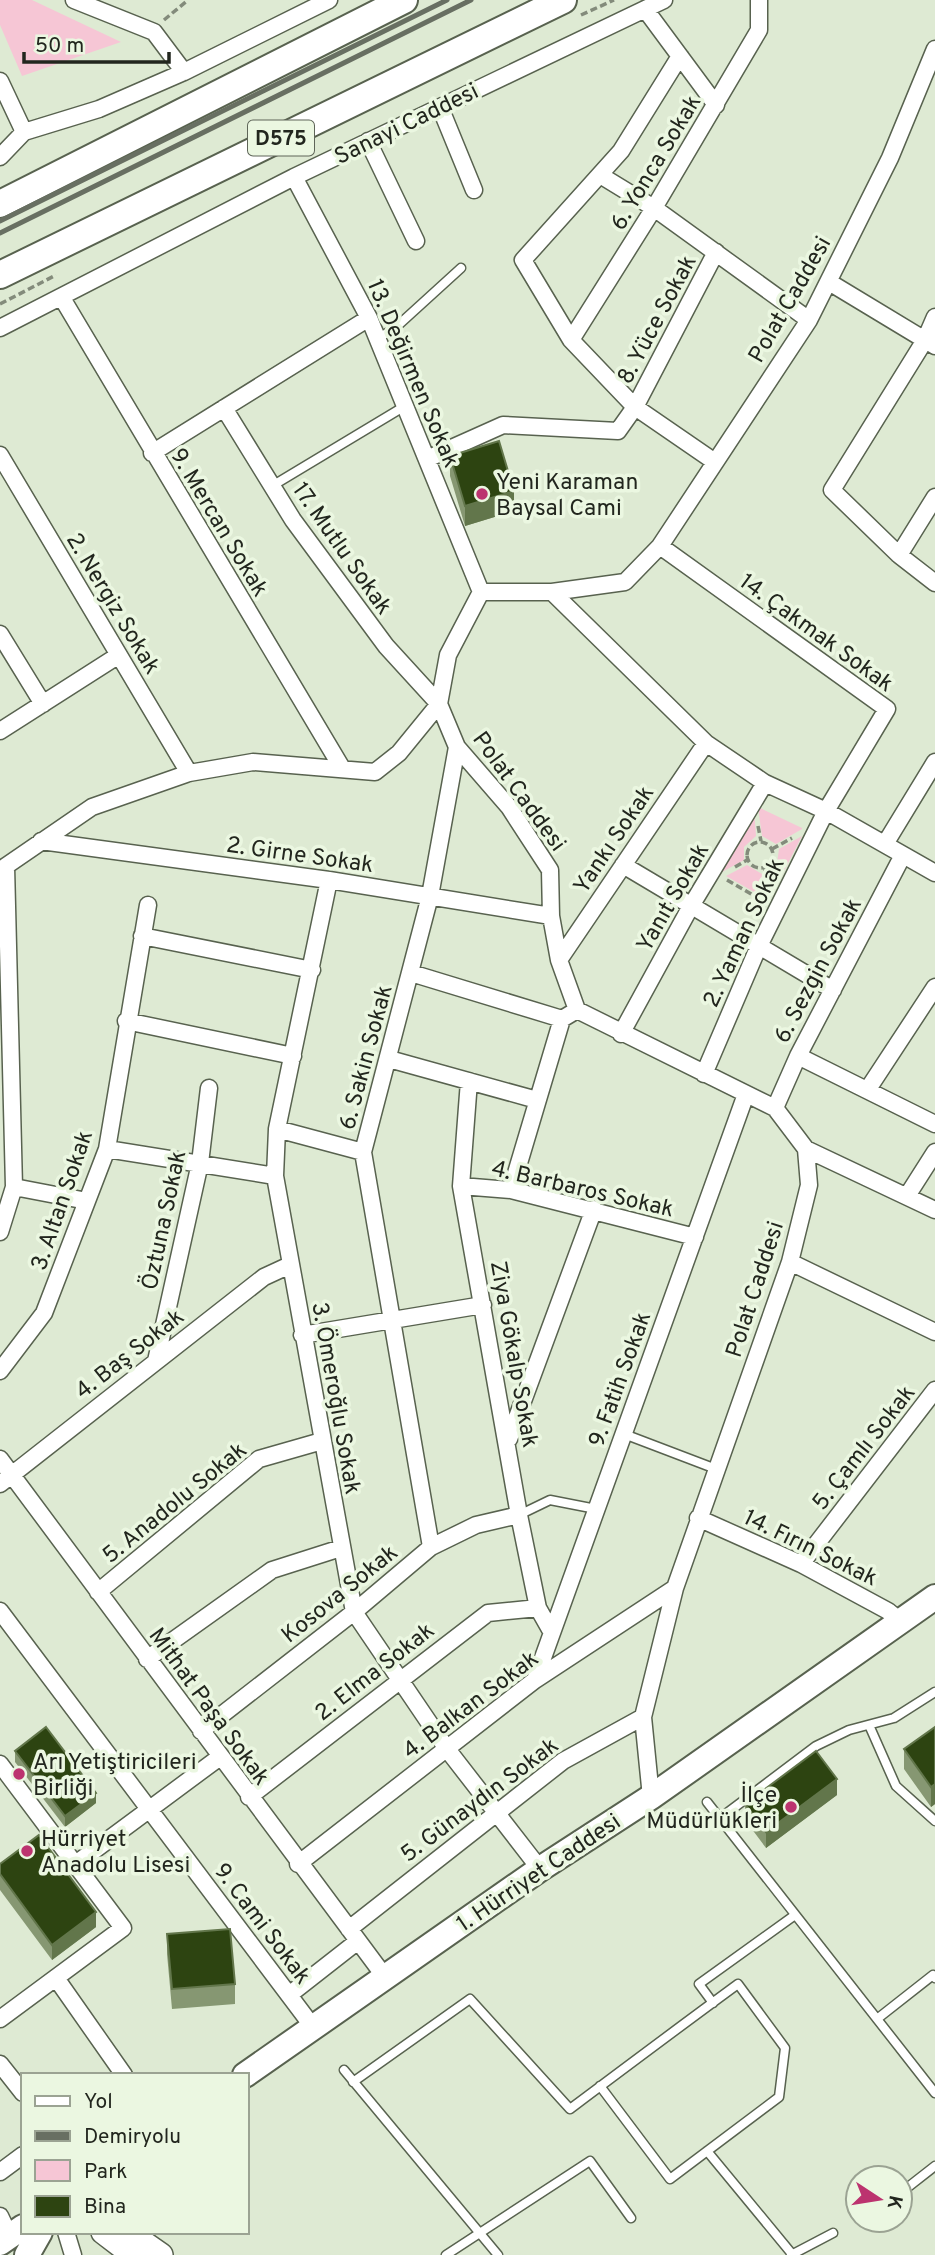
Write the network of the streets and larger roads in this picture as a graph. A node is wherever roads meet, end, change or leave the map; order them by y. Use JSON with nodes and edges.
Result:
{"nodes":[{"id":1,"x":74,"y":0,"type":"edge"},
{"id":2,"x":329,"y":0,"type":"edge"},
{"id":3,"x":404,"y":0,"type":"edge"},
{"id":4,"x":563,"y":0,"type":"edge"},
{"id":5,"x":664,"y":0,"type":"edge"},
{"id":6,"x":759,"y":0,"type":"edge"},
{"id":7,"x":645,"y":9,"type":"junction"},
{"id":8,"x":935,"y":49,"type":"edge"},
{"id":9,"x":680,"y":56,"type":"junction"},
{"id":10,"x":184,"y":72,"type":"junction"},
{"id":11,"x":0,"y":81,"type":"edge"},
{"id":12,"x":716,"y":105,"type":"junction"},
{"id":13,"x":440,"y":107,"type":"junction"},
{"id":14,"x":24,"y":132,"type":"junction"},
{"id":15,"x":369,"y":141,"type":"junction"},
{"id":16,"x":0,"y":156,"type":"edge"},
{"id":17,"x":600,"y":175,"type":"junction"},
{"id":18,"x":294,"y":177,"type":"junction"},
{"id":19,"x":474,"y":190,"type":"dead end"},
{"id":20,"x":0,"y":204,"type":"edge"},
{"id":21,"x":654,"y":208,"type":"junction"},
{"id":22,"x":416,"y":241,"type":"dead end"},
{"id":23,"x":716,"y":252,"type":"junction"},
{"id":24,"x":0,"y":275,"type":"edge"},
{"id":25,"x":829,"y":282,"type":"junction"},
{"id":26,"x":62,"y":298,"type":"junction"},
{"id":27,"x":935,"y":317,"type":"edge"},
{"id":28,"x":369,"y":318,"type":"junction"},
{"id":29,"x":809,"y":320,"type":"junction"},
{"id":30,"x":0,"y":328,"type":"edge"},
{"id":31,"x":571,"y":341,"type":"junction"},
{"id":32,"x":930,"y":343,"type":"edge"},
{"id":33,"x":635,"y":407,"type":"junction"},
{"id":34,"x":225,"y":408,"type":"junction"},
{"id":35,"x":152,"y":453,"type":"junction"},
{"id":36,"x":0,"y":455,"type":"edge"},
{"id":37,"x":426,"y":459,"type":"junction"},
{"id":38,"x":715,"y":462,"type":"junction"},
{"id":39,"x":935,"y":497,"type":"edge"},
{"id":40,"x":660,"y":546,"type":"junction"},
{"id":41,"x":899,"y":555,"type":"junction"},
{"id":42,"x":935,"y":583,"type":"edge"},
{"id":43,"x":481,"y":592,"type":"junction"},
{"id":44,"x":552,"y":592,"type":"junction"},
{"id":45,"x":0,"y":634,"type":"edge"},
{"id":46,"x":119,"y":655,"type":"junction"},
{"id":47,"x":43,"y":704,"type":"junction"},
{"id":48,"x":439,"y":704,"type":"junction"},
{"id":49,"x":0,"y":731,"type":"edge"},
{"id":50,"x":706,"y":743,"type":"junction"},
{"id":51,"x":457,"y":747,"type":"junction"},
{"id":52,"x":935,"y":762,"type":"edge"},
{"id":53,"x":342,"y":768,"type":"junction"},
{"id":54,"x":189,"y":773,"type":"junction"},
{"id":55,"x":765,"y":783,"type":"junction"},
{"id":56,"x":826,"y":811,"type":"junction"},
{"id":57,"x":41,"y":841,"type":"junction"},
{"id":58,"x":885,"y":844,"type":"junction"},
{"id":59,"x":903,"y":855,"type":"junction"},
{"id":60,"x":623,"y":865,"type":"junction"},
{"id":61,"x":3,"y":866,"type":"edge"},
{"id":62,"x":935,"y":873,"type":"edge"},
{"id":63,"x":330,"y":880,"type":"junction"},
{"id":64,"x":430,"y":896,"type":"junction"},
{"id":65,"x":148,"y":905,"type":"dead end"},
{"id":66,"x":691,"y":906,"type":"junction"},
{"id":67,"x":551,"y":916,"type":"junction"},
{"id":68,"x":142,"y":936,"type":"junction"},
{"id":69,"x":758,"y":948,"type":"junction"},
{"id":70,"x":559,"y":960,"type":"junction"},
{"id":71,"x":312,"y":970,"type":"junction"},
{"id":72,"x":411,"y":973,"type":"junction"},
{"id":73,"x":935,"y":987,"type":"edge"},
{"id":74,"x":833,"y":990,"type":"junction"},
{"id":75,"x":6,"y":997,"type":"edge"},
{"id":76,"x":577,"y":1010,"type":"junction"},
{"id":77,"x":562,"y":1018,"type":"junction"},
{"id":78,"x":126,"y":1021,"type":"junction"},
{"id":79,"x":621,"y":1034,"type":"junction"},
{"id":80,"x":293,"y":1056,"type":"junction"},
{"id":81,"x":797,"y":1056,"type":"junction"},
{"id":82,"x":389,"y":1059,"type":"junction"},
{"id":83,"x":704,"y":1074,"type":"junction"},
{"id":84,"x":469,"y":1081,"type":"junction"},
{"id":85,"x":209,"y":1088,"type":"dead end"},
{"id":86,"x":868,"y":1089,"type":"junction"},
{"id":87,"x":746,"y":1094,"type":"junction"},
{"id":88,"x":537,"y":1100,"type":"junction"},
{"id":89,"x":775,"y":1108,"type":"junction"},
{"id":90,"x":935,"y":1124,"type":"edge"},
{"id":91,"x":277,"y":1129,"type":"junction"},
{"id":92,"x":107,"y":1149,"type":"junction"},
{"id":93,"x":806,"y":1149,"type":"junction"},
{"id":94,"x":6,"y":1150,"type":"edge"},
{"id":95,"x":363,"y":1152,"type":"junction"},
{"id":96,"x":935,"y":1152,"type":"edge"},
{"id":97,"x":200,"y":1163,"type":"junction"},
{"id":98,"x":275,"y":1176,"type":"junction"},
{"id":99,"x":461,"y":1186,"type":"junction"},
{"id":100,"x":14,"y":1187,"type":"junction"},
{"id":101,"x":511,"y":1190,"type":"junction"},
{"id":102,"x":907,"y":1196,"type":"junction"},
{"id":103,"x":87,"y":1201,"type":"junction"},
{"id":104,"x":594,"y":1209,"type":"junction"},
{"id":105,"x":935,"y":1210,"type":"edge"},
{"id":106,"x":0,"y":1232,"type":"edge"},
{"id":107,"x":695,"y":1237,"type":"junction"},
{"id":108,"x":790,"y":1262,"type":"junction"},
{"id":109,"x":290,"y":1265,"type":"junction"},
{"id":110,"x":483,"y":1305,"type":"junction"},
{"id":111,"x":393,"y":1320,"type":"junction"},
{"id":112,"x":935,"y":1332,"type":"edge"},
{"id":113,"x":302,"y":1335,"type":"junction"},
{"id":114,"x":156,"y":1361,"type":"junction"},
{"id":115,"x":0,"y":1371,"type":"edge"},
{"id":116,"x":935,"y":1390,"type":"edge"},
{"id":117,"x":322,"y":1441,"type":"junction"},
{"id":118,"x":508,"y":1442,"type":"junction"},
{"id":119,"x":0,"y":1459,"type":"edge"},
{"id":120,"x":6,"y":1479,"type":"edge"},
{"id":121,"x":519,"y":1515,"type":"junction"},
{"id":122,"x":698,"y":1518,"type":"junction"},
{"id":123,"x":431,"y":1546,"type":"junction"},
{"id":124,"x":341,"y":1548,"type":"junction"},
{"id":125,"x":800,"y":1564,"type":"junction"},
{"id":126,"x":675,"y":1588,"type":"junction"},
{"id":127,"x":98,"y":1592,"type":"junction"},
{"id":128,"x":935,"y":1597,"type":"edge"},
{"id":129,"x":538,"y":1608,"type":"junction"},
{"id":130,"x":0,"y":1611,"type":"edge"},
{"id":131,"x":354,"y":1612,"type":"junction"},
{"id":132,"x":900,"y":1620,"type":"junction"},
{"id":133,"x":551,"y":1631,"type":"junction"},
{"id":134,"x":148,"y":1659,"type":"junction"},
{"id":135,"x":536,"y":1680,"type":"junction"},
{"id":136,"x":399,"y":1681,"type":"junction"},
{"id":137,"x":643,"y":1717,"type":"junction"},
{"id":138,"x":201,"y":1731,"type":"junction"},
{"id":139,"x":447,"y":1749,"type":"junction"},
{"id":140,"x":220,"y":1757,"type":"junction"},
{"id":141,"x":0,"y":1764,"type":"edge"},
{"id":142,"x":249,"y":1797,"type":"junction"},
{"id":143,"x":650,"y":1797,"type":"junction"},
{"id":144,"x":149,"y":1810,"type":"junction"},
{"id":145,"x":494,"y":1812,"type":"junction"},
{"id":146,"x":77,"y":1863,"type":"junction"},
{"id":147,"x":298,"y":1864,"type":"junction"},
{"id":148,"x":540,"y":1869,"type":"junction"},
{"id":149,"x":353,"y":1935,"type":"junction"},
{"id":150,"x":56,"y":1978,"type":"junction"},
{"id":151,"x":385,"y":1978,"type":"junction"},
{"id":152,"x":289,"y":1995,"type":"junction"},
{"id":153,"x":0,"y":2019,"type":"edge"},
{"id":154,"x":313,"y":2027,"type":"junction"},
{"id":155,"x":0,"y":2064,"type":"edge"},
{"id":156,"x":123,"y":2073,"type":"edge"},
{"id":157,"x":248,"y":2073,"type":"edge"},
{"id":158,"x":21,"y":2090,"type":"edge"},
{"id":159,"x":21,"y":2156,"type":"edge"},
{"id":160,"x":0,"y":2172,"type":"edge"},
{"id":161,"x":39,"y":2234,"type":"edge"},
{"id":162,"x":67,"y":2234,"type":"edge"},
{"id":163,"x":106,"y":2234,"type":"edge"},
{"id":164,"x":131,"y":2234,"type":"edge"},
{"id":165,"x":27,"y":2255,"type":"edge"},
{"id":166,"x":73,"y":2255,"type":"edge"},
{"id":167,"x":134,"y":2255,"type":"edge"},
{"id":168,"x":161,"y":2255,"type":"edge"}],
"edges":[{"from":1,"to":10,"type":"street"},
{"from":2,"to":10,"type":"street"},
{"from":3,"to":20,"type":"highway"},
{"from":4,"to":24,"type":"highway","name":"Sanayi Caddesi","number":"D575"},
{"from":5,"to":7,"type":"street","name":"Sanayi Caddesi"},
{"from":6,"to":12,"type":"street","name":"6. Yonca Sokak"},
{"from":7,"to":9,"type":"street"},
{"from":7,"to":13,"type":"street","name":"Sanayi Caddesi"},
{"from":8,"to":25,"type":"street","name":"Polat Caddesi"},
{"from":9,"to":12,"type":"street"},
{"from":9,"to":17,"type":"street"},
{"from":10,"to":14,"type":"street"},
{"from":11,"to":14,"type":"street"},
{"from":12,"to":21,"type":"street","name":"6. Yonca Sokak"},
{"from":13,"to":15,"type":"street","name":"Sanayi Caddesi"},
{"from":13,"to":19,"type":"street"},
{"from":14,"to":16,"type":"street"},
{"from":15,"to":18,"type":"street","name":"Sanayi Caddesi"},
{"from":15,"to":22,"type":"street"},
{"from":17,"to":21,"type":"street"},
{"from":17,"to":31,"type":"street"},
{"from":18,"to":26,"type":"street","name":"Sanayi Caddesi"},
{"from":18,"to":28,"type":"street","name":"13. Değirmen Sokak"},
{"from":21,"to":23,"type":"street"},
{"from":21,"to":31,"type":"street","name":"6. Yonca Sokak"},
{"from":23,"to":29,"type":"street"},
{"from":23,"to":33,"type":"street","name":"8. Yüce Sokak"},
{"from":25,"to":29,"type":"street","name":"Polat Caddesi"},
{"from":25,"to":32,"type":"street"},
{"from":26,"to":30,"type":"street","name":"Sanayi Caddesi"},
{"from":26,"to":35,"type":"street","name":"9. Mercan Sokak"},
{"from":27,"to":32,"type":"street"},
{"from":28,"to":34,"type":"street"},
{"from":28,"to":37,"type":"street","name":"13. Değirmen Sokak"},
{"from":29,"to":38,"type":"street","name":"Polat Caddesi"},
{"from":31,"to":33,"type":"street"},
{"from":32,"to":41,"type":"street"},
{"from":33,"to":37,"type":"street","name":"8. Yüce Sokak"},
{"from":33,"to":38,"type":"street"},
{"from":34,"to":35,"type":"street"},
{"from":34,"to":48,"type":"street","name":"17. Mutlu Sokak"},
{"from":35,"to":53,"type":"street","name":"9. Mercan Sokak"},
{"from":36,"to":46,"type":"street","name":"2. Nergiz Sokak"},
{"from":37,"to":43,"type":"street","name":"13. Değirmen Sokak"},
{"from":38,"to":40,"type":"street","name":"Polat Caddesi"},
{"from":39,"to":41,"type":"street"},
{"from":40,"to":44,"type":"street","name":"Polat Caddesi"},
{"from":40,"to":56,"type":"street","name":"14. Çakmak Sokak"},
{"from":41,"to":42,"type":"street"},
{"from":43,"to":44,"type":"street","name":"Polat Caddesi"},
{"from":43,"to":48,"type":"street"},
{"from":44,"to":50,"type":"street"},
{"from":45,"to":47,"type":"street"},
{"from":46,"to":47,"type":"street"},
{"from":46,"to":54,"type":"street","name":"2. Nergiz Sokak"},
{"from":47,"to":49,"type":"street"},
{"from":48,"to":51,"type":"street","name":"Polat Caddesi"},
{"from":48,"to":53,"type":"street"},
{"from":50,"to":55,"type":"street"},
{"from":50,"to":60,"type":"street","name":"Yankı Sokak"},
{"from":51,"to":64,"type":"street","name":"6. Sakin Sokak"},
{"from":51,"to":67,"type":"street","name":"Polat Caddesi"},
{"from":52,"to":58,"type":"street"},
{"from":53,"to":54,"type":"street"},
{"from":54,"to":57,"type":"street"},
{"from":55,"to":56,"type":"street"},
{"from":55,"to":66,"type":"street","name":"Yanıt Sokak"},
{"from":56,"to":58,"type":"street"},
{"from":56,"to":69,"type":"street","name":"2. Yaman Sokak"},
{"from":57,"to":61,"type":"street"},
{"from":57,"to":63,"type":"street","name":"2. Girne Sokak"},
{"from":58,"to":59,"type":"street"},
{"from":59,"to":62,"type":"street"},
{"from":59,"to":74,"type":"street","name":"6. Sezgin Sokak"},
{"from":60,"to":66,"type":"street"},
{"from":60,"to":70,"type":"street","name":"Yankı Sokak"},
{"from":61,"to":75,"type":"street"},
{"from":63,"to":64,"type":"street","name":"2. Girne Sokak"},
{"from":63,"to":71,"type":"street","name":"3. Ömeroğlu Sokak"},
{"from":64,"to":67,"type":"street","name":"2. Girne Sokak"},
{"from":64,"to":72,"type":"street","name":"6. Sakin Sokak"},
{"from":65,"to":68,"type":"street","name":"3. Altan Sokak"},
{"from":66,"to":69,"type":"street"},
{"from":66,"to":79,"type":"street","name":"Yanıt Sokak"},
{"from":67,"to":70,"type":"street","name":"Polat Caddesi"},
{"from":68,"to":71,"type":"street"},
{"from":68,"to":78,"type":"street","name":"3. Altan Sokak"},
{"from":69,"to":74,"type":"street"},
{"from":69,"to":83,"type":"street","name":"2. Yaman Sokak"},
{"from":70,"to":76,"type":"street","name":"Polat Caddesi"},
{"from":71,"to":80,"type":"street","name":"3. Ömeroğlu Sokak"},
{"from":72,"to":77,"type":"street"},
{"from":72,"to":82,"type":"street","name":"6. Sakin Sokak"},
{"from":73,"to":86,"type":"street"},
{"from":74,"to":81,"type":"street","name":"6. Sezgin Sokak"},
{"from":75,"to":94,"type":"street"},
{"from":76,"to":77,"type":"street"},
{"from":76,"to":79,"type":"street"},
{"from":77,"to":88,"type":"street"},
{"from":78,"to":80,"type":"street"},
{"from":78,"to":92,"type":"street","name":"3. Altan Sokak"},
{"from":79,"to":83,"type":"street"},
{"from":80,"to":91,"type":"street","name":"3. Ömeroğlu Sokak"},
{"from":81,"to":86,"type":"street"},
{"from":81,"to":89,"type":"street","name":"6. Sezgin Sokak"},
{"from":82,"to":84,"type":"street"},
{"from":82,"to":95,"type":"street","name":"6. Sakin Sokak"},
{"from":83,"to":87,"type":"street"},
{"from":84,"to":88,"type":"street"},
{"from":84,"to":99,"type":"street","name":"Ziya Gökalp Sokak"},
{"from":85,"to":97,"type":"street","name":"Öztuna Sokak"},
{"from":86,"to":90,"type":"street"},
{"from":87,"to":89,"type":"street"},
{"from":87,"to":107,"type":"street","name":"9. Fatih Sokak"},
{"from":88,"to":101,"type":"street"},
{"from":89,"to":93,"type":"street"},
{"from":91,"to":95,"type":"street"},
{"from":91,"to":98,"type":"street","name":"3. Ömeroğlu Sokak"},
{"from":92,"to":97,"type":"street"},
{"from":92,"to":103,"type":"street","name":"3. Altan Sokak"},
{"from":93,"to":102,"type":"street"},
{"from":93,"to":108,"type":"street","name":"Polat Caddesi"},
{"from":94,"to":100,"type":"street"},
{"from":95,"to":111,"type":"street","name":"6. Sakin Sokak"},
{"from":96,"to":102,"type":"street"},
{"from":97,"to":98,"type":"street"},
{"from":97,"to":114,"type":"street","name":"Öztuna Sokak"},
{"from":98,"to":109,"type":"street","name":"3. Ömeroğlu Sokak"},
{"from":99,"to":101,"type":"street","name":"4. Barbaros Sokak"},
{"from":99,"to":110,"type":"street","name":"Ziya Gökalp Sokak"},
{"from":100,"to":103,"type":"street"},
{"from":100,"to":106,"type":"street"},
{"from":101,"to":104,"type":"street","name":"4. Barbaros Sokak"},
{"from":102,"to":105,"type":"street"},
{"from":103,"to":115,"type":"street","name":"3. Altan Sokak"},
{"from":104,"to":107,"type":"street","name":"4. Barbaros Sokak"},
{"from":104,"to":118,"type":"street"},
{"from":107,"to":133,"type":"street","name":"9. Fatih Sokak"},
{"from":108,"to":112,"type":"street"},
{"from":108,"to":122,"type":"street","name":"Polat Caddesi"},
{"from":109,"to":113,"type":"street","name":"3. Ömeroğlu Sokak"},
{"from":109,"to":114,"type":"street","name":"4. Baş Sokak"},
{"from":110,"to":111,"type":"street"},
{"from":110,"to":118,"type":"street","name":"Ziya Gökalp Sokak"},
{"from":111,"to":113,"type":"street"},
{"from":111,"to":123,"type":"street","name":"6. Sakin Sokak"},
{"from":113,"to":117,"type":"street","name":"3. Ömeroğlu Sokak"},
{"from":114,"to":120,"type":"street","name":"4. Baş Sokak"},
{"from":116,"to":125,"type":"street","name":"5. Çamlı Sokak"},
{"from":117,"to":124,"type":"street","name":"3. Ömeroğlu Sokak"},
{"from":117,"to":127,"type":"street","name":"5. Anadolu Sokak"},
{"from":118,"to":121,"type":"street","name":"Ziya Gökalp Sokak"},
{"from":119,"to":120,"type":"street","name":"Mithat Paşa Sokak"},
{"from":120,"to":127,"type":"street","name":"Mithat Paşa Sokak"},
{"from":121,"to":123,"type":"street","name":"Kosova Sokak"},
{"from":121,"to":129,"type":"street","name":"Ziya Gökalp Sokak"},
{"from":122,"to":125,"type":"street","name":"14. Fırın Sokak"},
{"from":122,"to":126,"type":"street","name":"Polat Caddesi"},
{"from":123,"to":131,"type":"street","name":"Kosova Sokak"},
{"from":124,"to":131,"type":"street","name":"3. Ömeroğlu Sokak"},
{"from":124,"to":134,"type":"street"},
{"from":125,"to":132,"type":"street","name":"14. Fırın Sokak"},
{"from":126,"to":135,"type":"street","name":"4. Balkan Sokak"},
{"from":126,"to":137,"type":"street","name":"Polat Caddesi"},
{"from":127,"to":134,"type":"street","name":"Mithat Paşa Sokak"},
{"from":128,"to":132,"type":"main road","name":"1. Hürriyet Caddesi"},
{"from":129,"to":133,"type":"street","name":"Ziya Gökalp Sokak"},
{"from":129,"to":136,"type":"street","name":"2. Elma Sokak"},
{"from":130,"to":144,"type":"street","name":"9. Cami Sokak"},
{"from":131,"to":136,"type":"street","name":"3. Ömeroğlu Sokak"},
{"from":131,"to":138,"type":"street","name":"Kosova Sokak"},
{"from":132,"to":143,"type":"main road","name":"1. Hürriyet Caddesi"},
{"from":133,"to":135,"type":"street","name":"9. Fatih Sokak"},
{"from":134,"to":138,"type":"street","name":"Mithat Paşa Sokak"},
{"from":135,"to":139,"type":"street","name":"4. Balkan Sokak"},
{"from":136,"to":139,"type":"street","name":"3. Ömeroğlu Sokak"},
{"from":136,"to":142,"type":"street","name":"2. Elma Sokak"},
{"from":137,"to":143,"type":"street","name":"Polat Caddesi"},
{"from":137,"to":145,"type":"street","name":"5. Günaydın Sokak"},
{"from":138,"to":140,"type":"street","name":"Mithat Paşa Sokak"},
{"from":139,"to":145,"type":"street","name":"3. Ömeroğlu Sokak"},
{"from":139,"to":147,"type":"street","name":"4. Balkan Sokak"},
{"from":140,"to":142,"type":"street","name":"Mithat Paşa Sokak"},
{"from":140,"to":144,"type":"street"},
{"from":141,"to":146,"type":"street"},
{"from":142,"to":147,"type":"street","name":"Mithat Paşa Sokak"},
{"from":143,"to":148,"type":"main road","name":"1. Hürriyet Caddesi"},
{"from":144,"to":146,"type":"street"},
{"from":144,"to":152,"type":"street","name":"9. Cami Sokak"},
{"from":145,"to":148,"type":"street","name":"3. Ömeroğlu Sokak"},
{"from":145,"to":149,"type":"street","name":"5. Günaydın Sokak"},
{"from":146,"to":150,"type":"street"},
{"from":147,"to":149,"type":"street","name":"Mithat Paşa Sokak"},
{"from":148,"to":151,"type":"main road","name":"1. Hürriyet Caddesi"},
{"from":149,"to":151,"type":"street","name":"Mithat Paşa Sokak"},
{"from":149,"to":152,"type":"street","name":"5. Günaydın Sokak"},
{"from":150,"to":153,"type":"street"},
{"from":150,"to":156,"type":"street"},
{"from":151,"to":154,"type":"main road","name":"1. Hürriyet Caddesi"},
{"from":152,"to":154,"type":"street","name":"9. Cami Sokak"},
{"from":154,"to":157,"type":"main road","name":"1. Hürriyet Caddesi"},
{"from":155,"to":158,"type":"street"},
{"from":159,"to":160,"type":"street"},
{"from":161,"to":165,"type":"main road"},
{"from":162,"to":166,"type":"street"},
{"from":163,"to":167,"type":"main road"},
{"from":164,"to":168,"type":"main road"}]}
